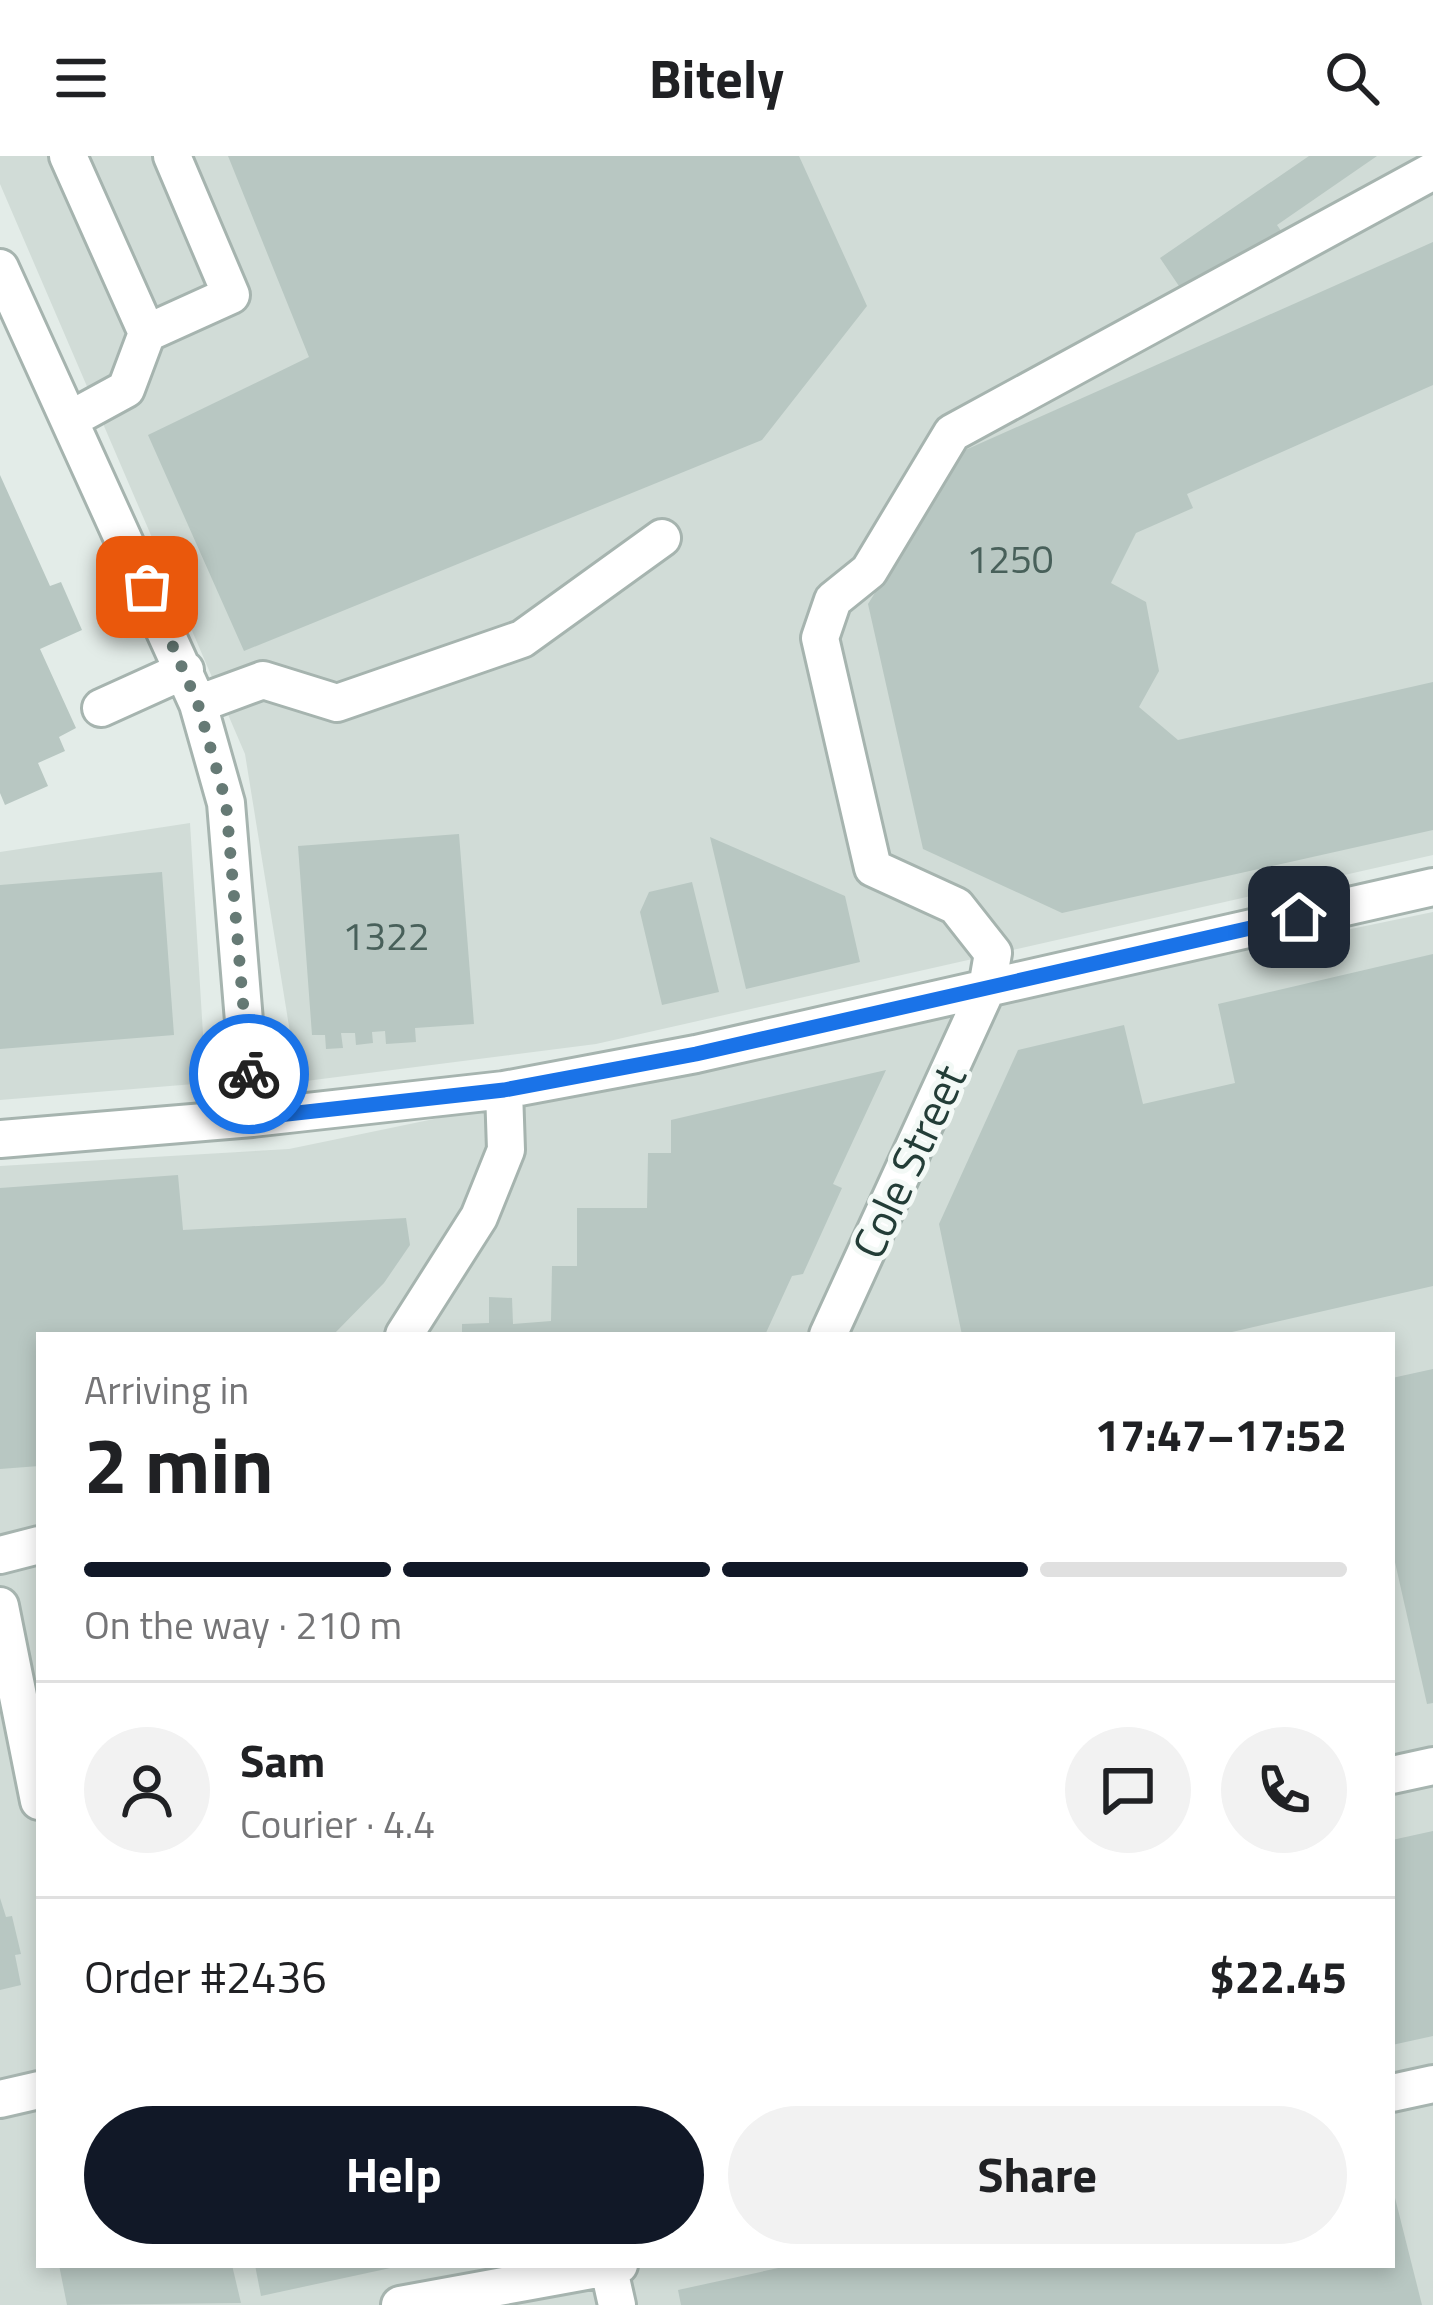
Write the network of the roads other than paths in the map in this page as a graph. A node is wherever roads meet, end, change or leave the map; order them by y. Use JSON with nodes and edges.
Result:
{"nodes":[{"id":1,"x":68,"y":156,"type":"edge"},
{"id":2,"x":172,"y":156,"type":"edge"},
{"id":3,"x":1433,"y":171,"type":"edge"},
{"id":4,"x":0,"y":268,"type":"edge"},
{"id":5,"x":10,"y":314,"type":"edge"},
{"id":6,"x":147,"y":333,"type":"junction"},
{"id":7,"x":71,"y":419,"type":"junction"},
{"id":8,"x":662,"y":538,"type":"dead end"},
{"id":9,"x":192,"y":687,"type":"junction"},
{"id":10,"x":101,"y":708,"type":"dead end"},
{"id":11,"x":1433,"y":887,"type":"edge"},
{"id":12,"x":987,"y":988,"type":"junction"},
{"id":13,"x":504,"y":1090,"type":"junction"},
{"id":14,"x":252,"y":1118,"type":"junction"},
{"id":15,"x":0,"y":1139,"type":"edge"},
{"id":16,"x":406,"y":1332,"type":"edge"},
{"id":17,"x":829,"y":1332,"type":"edge"},
{"id":18,"x":36,"y":1546,"type":"edge"},
{"id":19,"x":0,"y":1555,"type":"edge"},
{"id":20,"x":0,"y":1606,"type":"edge"},
{"id":21,"x":24,"y":1648,"type":"edge"},
{"id":22,"x":1433,"y":1766,"type":"edge"},
{"id":23,"x":36,"y":1770,"type":"edge"},
{"id":24,"x":1395,"y":1774,"type":"edge"},
{"id":25,"x":1433,"y":2084,"type":"edge"},
{"id":26,"x":36,"y":2091,"type":"edge"},
{"id":27,"x":1395,"y":2091,"type":"edge"},
{"id":28,"x":0,"y":2098,"type":"edge"},
{"id":29,"x":601,"y":2268,"type":"edge"},
{"id":30,"x":612,"y":2268,"type":"edge"},
{"id":31,"x":400,"y":2305,"type":"edge"},
{"id":32,"x":616,"y":2305,"type":"edge"}],
"edges":[{"from":1,"to":6,"type":"street"},
{"from":2,"to":6,"type":"street"},
{"from":3,"to":12,"type":"street"},
{"from":4,"to":5,"type":"street"},
{"from":5,"to":7,"type":"street"},
{"from":6,"to":7,"type":"street"},
{"from":7,"to":9,"type":"street"},
{"from":8,"to":9,"type":"street"},
{"from":9,"to":10,"type":"street"},
{"from":9,"to":14,"type":"street"},
{"from":11,"to":12,"type":"street"},
{"from":12,"to":13,"type":"street"},
{"from":12,"to":17,"type":"street","name":"Cole Street"},
{"from":13,"to":14,"type":"street"},
{"from":13,"to":16,"type":"street"},
{"from":14,"to":15,"type":"street"},
{"from":18,"to":19,"type":"street"},
{"from":20,"to":21,"type":"street"},
{"from":21,"to":23,"type":"street"},
{"from":22,"to":24,"type":"street"},
{"from":25,"to":27,"type":"street"},
{"from":26,"to":28,"type":"street"},
{"from":29,"to":31,"type":"street"},
{"from":30,"to":32,"type":"street"}]}
